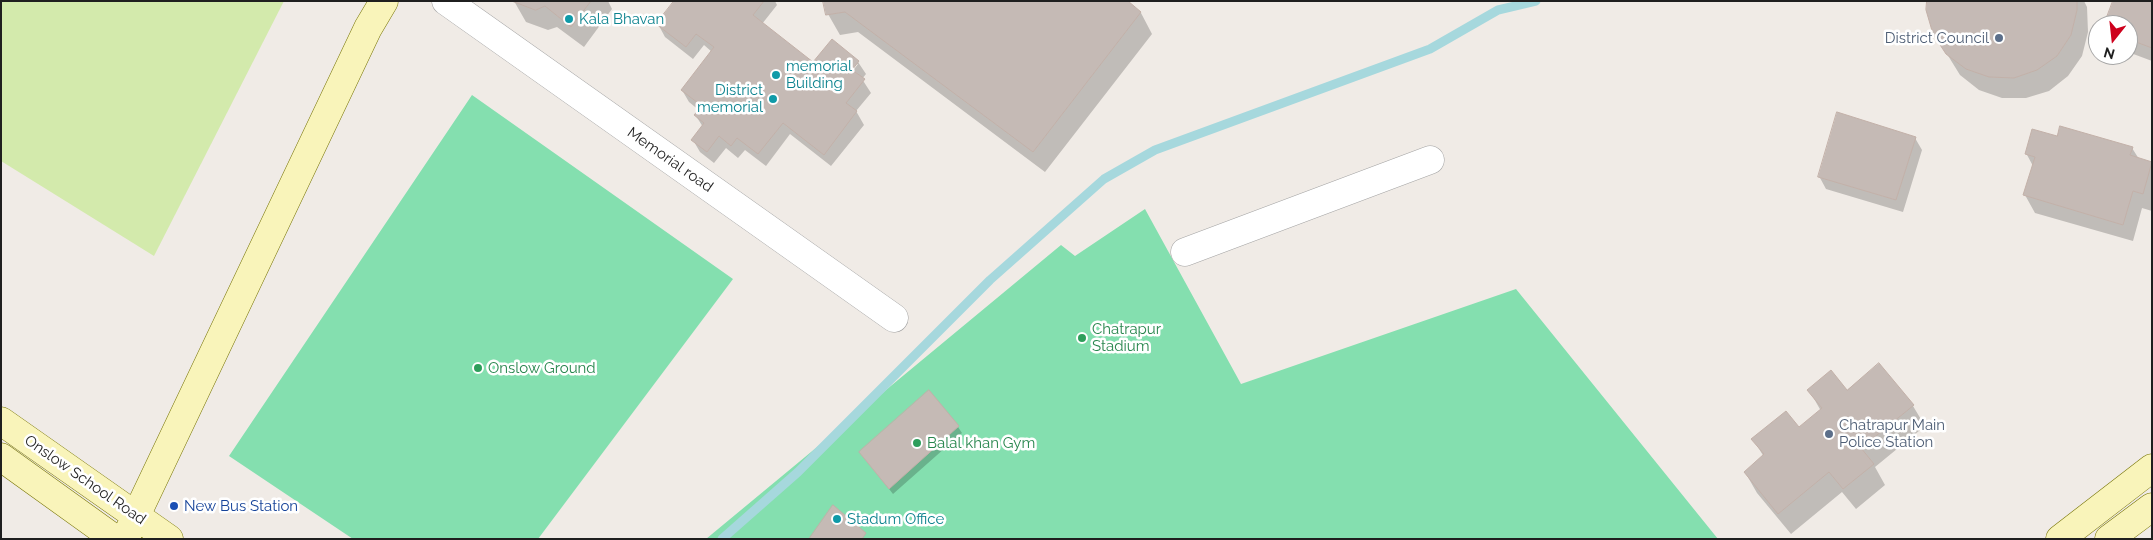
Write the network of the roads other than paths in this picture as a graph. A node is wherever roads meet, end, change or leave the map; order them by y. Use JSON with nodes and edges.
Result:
{"nodes":[{"id":1,"x":384,"y":1,"type":"edge"},
{"id":2,"x":446,"y":1,"type":"edge"},
{"id":3,"x":1430,"y":160,"type":"dead end"},
{"id":4,"x":1185,"y":252,"type":"dead end"},
{"id":5,"x":894,"y":318,"type":"dead end"},
{"id":6,"x":1,"y":421,"type":"edge"},
{"id":7,"x":1,"y":457,"type":"edge"},
{"id":8,"x":2152,"y":468,"type":"edge"},
{"id":9,"x":2152,"y":506,"type":"edge"},
{"id":10,"x":131,"y":528,"type":"edge"},
{"id":11,"x":115,"y":539,"type":"edge"},
{"id":12,"x":169,"y":539,"type":"edge"},
{"id":13,"x":2060,"y":539,"type":"edge"},
{"id":14,"x":2109,"y":539,"type":"edge"}],
"edges":[{"from":1,"to":10,"type":"main road"},
{"from":2,"to":5,"type":"street","name":"Memorial road"},
{"from":3,"to":4,"type":"street"},
{"from":6,"to":10,"type":"main road","name":"Onslow School Road"},
{"from":7,"to":11,"type":"main road","name":"Onslow School Road"},
{"from":8,"to":13,"type":"main road"},
{"from":9,"to":14,"type":"main road"},
{"from":10,"to":12,"type":"main road","name":"Onslow School Road"}]}
